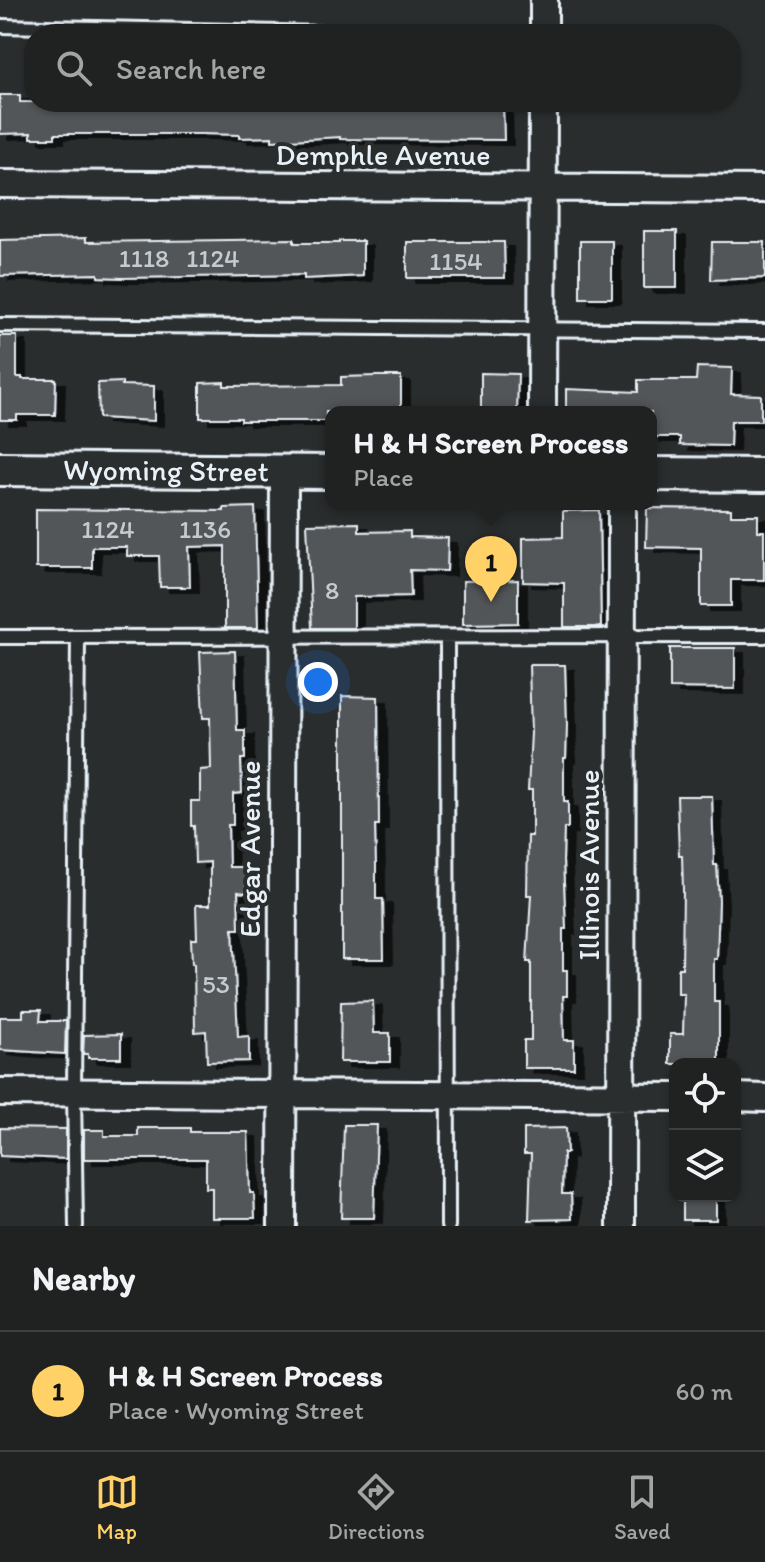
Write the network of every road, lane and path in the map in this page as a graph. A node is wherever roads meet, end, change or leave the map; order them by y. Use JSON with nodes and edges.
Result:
{"nodes":[{"id":1,"x":544,"y":0,"type":"edge"},
{"id":2,"x":544,"y":24,"type":"edge"},
{"id":3,"x":0,"y":26,"type":"edge"},
{"id":4,"x":24,"y":27,"type":"edge"},
{"id":5,"x":543,"y":112,"type":"edge"},
{"id":6,"x":0,"y":184,"type":"edge"},
{"id":7,"x":543,"y":188,"type":"junction"},
{"id":8,"x":765,"y":189,"type":"edge"},
{"id":9,"x":0,"y":325,"type":"edge"},
{"id":10,"x":542,"y":329,"type":"junction"},
{"id":11,"x":765,"y":331,"type":"edge"},
{"id":12,"x":542,"y":406,"type":"edge"},
{"id":13,"x":0,"y":469,"type":"edge"},
{"id":14,"x":284,"y":471,"type":"junction"},
{"id":15,"x":325,"y":472,"type":"edge"},
{"id":16,"x":657,"y":474,"type":"edge"},
{"id":17,"x":765,"y":475,"type":"edge"},
{"id":18,"x":622,"y":510,"type":"edge"},
{"id":19,"x":765,"y":636,"type":"edge"},
{"id":20,"x":0,"y":637,"type":"edge"},
{"id":21,"x":78,"y":637,"type":"junction"},
{"id":22,"x":282,"y":637,"type":"junction"},
{"id":23,"x":447,"y":637,"type":"junction"},
{"id":24,"x":621,"y":637,"type":"junction"},
{"id":25,"x":0,"y":1092,"type":"edge"},
{"id":26,"x":74,"y":1092,"type":"junction"},
{"id":27,"x":282,"y":1093,"type":"junction"},
{"id":28,"x":448,"y":1094,"type":"junction"},
{"id":29,"x":622,"y":1096,"type":"junction"},
{"id":30,"x":669,"y":1097,"type":"edge"},
{"id":31,"x":741,"y":1097,"type":"edge"},
{"id":32,"x":765,"y":1098,"type":"edge"},
{"id":33,"x":76,"y":1226,"type":"edge"},
{"id":34,"x":282,"y":1226,"type":"edge"},
{"id":35,"x":448,"y":1226,"type":"edge"},
{"id":36,"x":621,"y":1226,"type":"edge"}],
"edges":[{"from":1,"to":2,"type":"street"},
{"from":3,"to":4,"type":"lane"},
{"from":5,"to":7,"type":"street"},
{"from":6,"to":7,"type":"street","name":"Demphle Avenue"},
{"from":7,"to":8,"type":"street","name":"Demphle Avenue"},
{"from":7,"to":10,"type":"street"},
{"from":9,"to":10,"type":"lane"},
{"from":10,"to":11,"type":"lane"},
{"from":10,"to":12,"type":"street"},
{"from":13,"to":14,"type":"street","name":"Wyoming Street"},
{"from":14,"to":15,"type":"street","name":"Wyoming Street"},
{"from":14,"to":22,"type":"street","name":"Edgar Avenue"},
{"from":16,"to":17,"type":"street"},
{"from":18,"to":24,"type":"street","name":"Illinois Avenue"},
{"from":19,"to":24,"type":"lane"},
{"from":20,"to":21,"type":"lane"},
{"from":21,"to":22,"type":"lane"},
{"from":21,"to":26,"type":"lane"},
{"from":22,"to":23,"type":"lane"},
{"from":22,"to":27,"type":"street","name":"Edgar Avenue"},
{"from":23,"to":24,"type":"lane"},
{"from":23,"to":28,"type":"lane"},
{"from":24,"to":29,"type":"street","name":"Illinois Avenue"},
{"from":25,"to":26,"type":"street"},
{"from":26,"to":27,"type":"street"},
{"from":26,"to":33,"type":"lane"},
{"from":27,"to":28,"type":"street"},
{"from":27,"to":34,"type":"street","name":"Edgar Avenue"},
{"from":28,"to":29,"type":"street"},
{"from":28,"to":35,"type":"lane"},
{"from":29,"to":30,"type":"street"},
{"from":29,"to":36,"type":"street","name":"Illinois Avenue"},
{"from":31,"to":32,"type":"street"}]}
